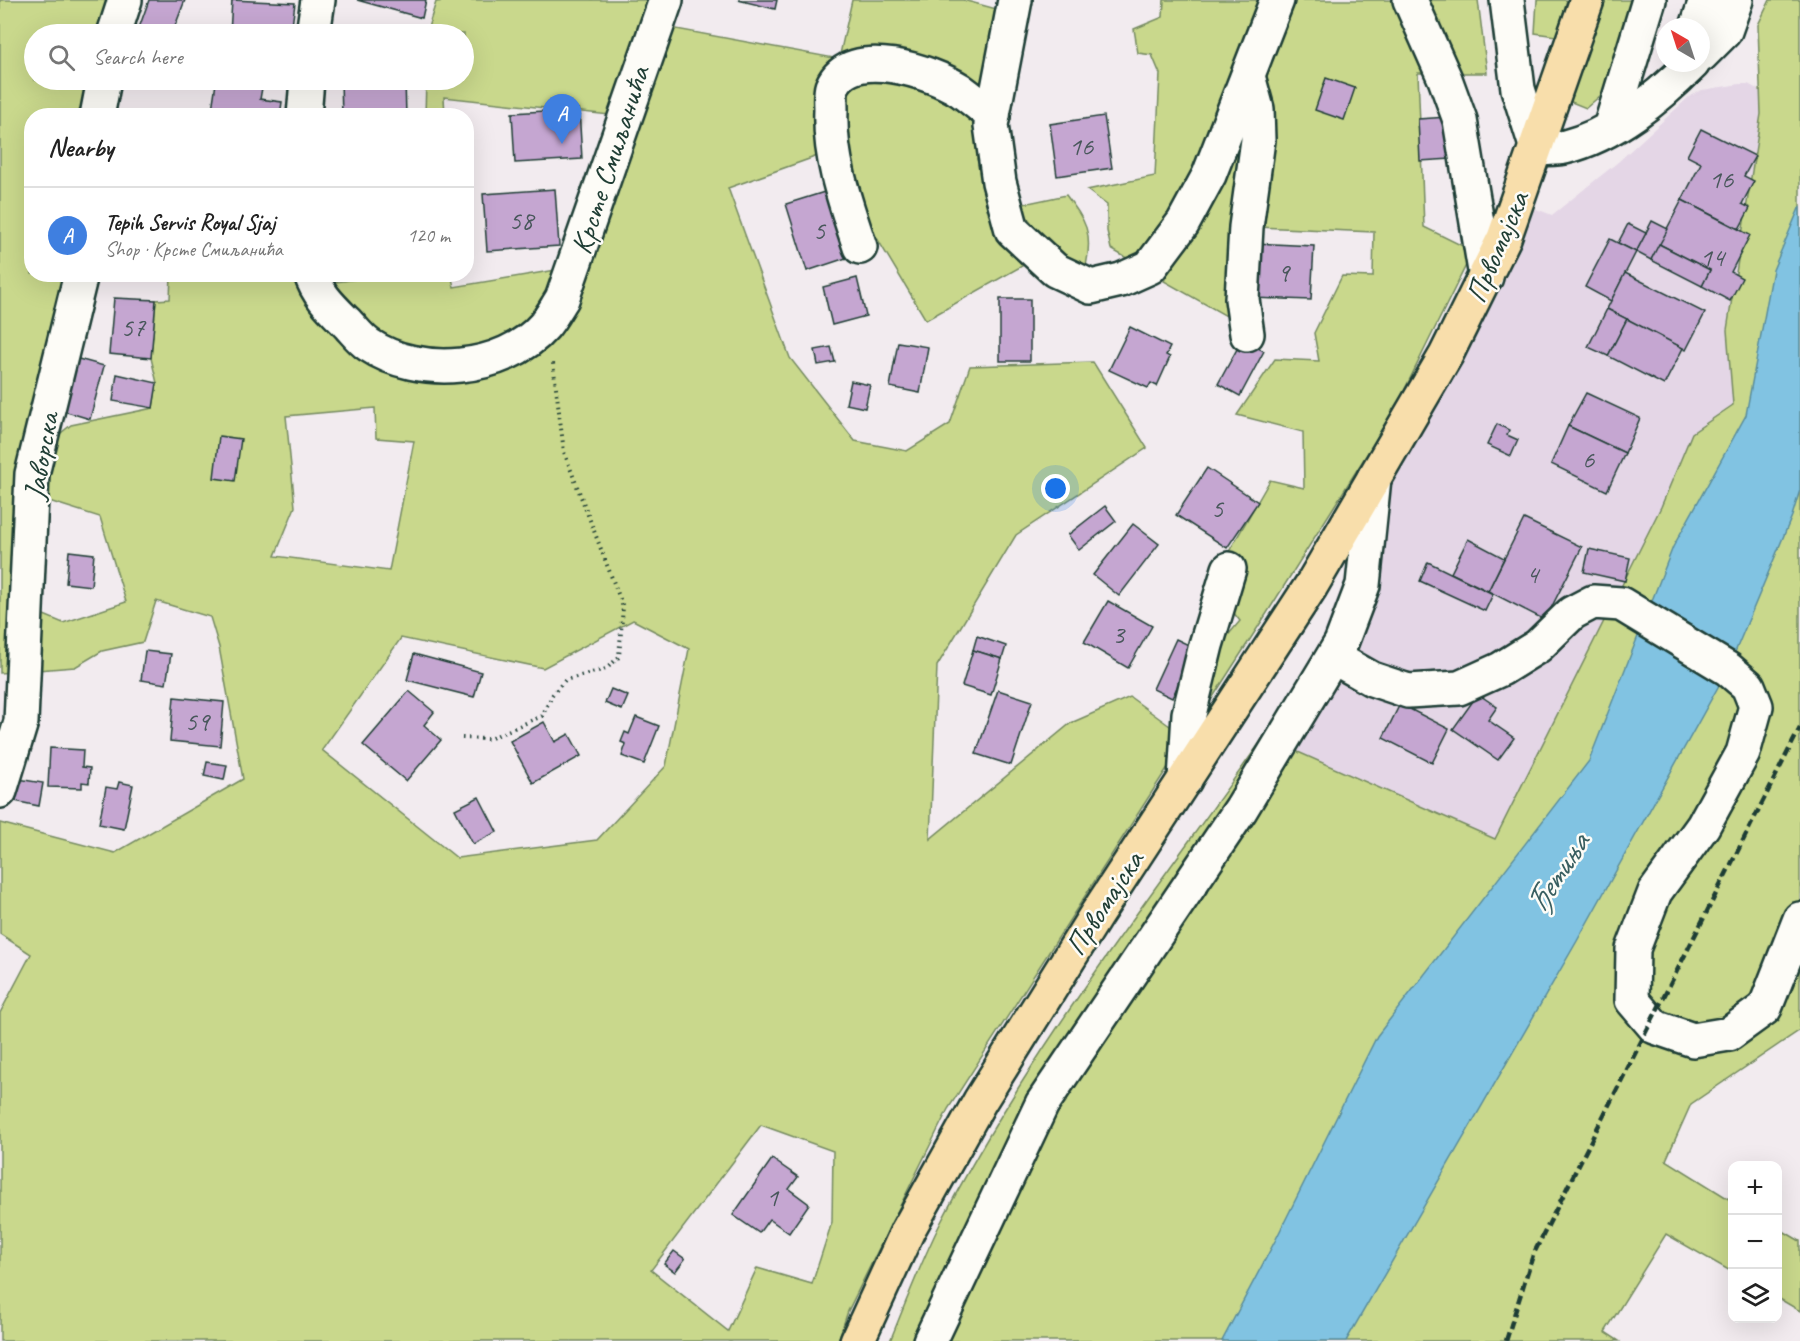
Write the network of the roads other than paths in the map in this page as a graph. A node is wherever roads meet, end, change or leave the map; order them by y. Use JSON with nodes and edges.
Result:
{"nodes":[{"id":1,"x":125,"y":0,"type":"edge"},
{"id":2,"x":318,"y":0,"type":"edge"},
{"id":3,"x":666,"y":0,"type":"edge"},
{"id":4,"x":1016,"y":0,"type":"edge"},
{"id":5,"x":1276,"y":0,"type":"edge"},
{"id":6,"x":1410,"y":0,"type":"edge"},
{"id":7,"x":1507,"y":0,"type":"edge"},
{"id":8,"x":1587,"y":0,"type":"edge"},
{"id":9,"x":1649,"y":0,"type":"edge"},
{"id":10,"x":1706,"y":0,"type":"edge"},
{"id":11,"x":1736,"y":0,"type":"edge"},
{"id":12,"x":1700,"y":18,"type":"edge"},
{"id":13,"x":117,"y":24,"type":"edge"},
{"id":14,"x":314,"y":24,"type":"edge"},
{"id":15,"x":1710,"y":45,"type":"edge"},
{"id":16,"x":1681,"y":72,"type":"edge"},
{"id":17,"x":1248,"y":76,"type":"junction"},
{"id":18,"x":102,"y":90,"type":"edge"},
{"id":19,"x":306,"y":90,"type":"edge"},
{"id":20,"x":99,"y":108,"type":"edge"},
{"id":21,"x":305,"y":108,"type":"edge"},
{"id":22,"x":993,"y":116,"type":"junction"},
{"id":23,"x":1610,"y":128,"type":"junction"},
{"id":24,"x":1537,"y":149,"type":"junction"},
{"id":25,"x":860,"y":248,"type":"dead end"},
{"id":26,"x":1486,"y":277,"type":"junction"},
{"id":27,"x":79,"y":282,"type":"edge"},
{"id":28,"x":315,"y":282,"type":"edge"},
{"id":29,"x":1247,"y":334,"type":"dead end"},
{"id":30,"x":1374,"y":478,"type":"junction"},
{"id":31,"x":1229,"y":569,"type":"dead end"},
{"id":32,"x":1333,"y":657,"type":"junction"},
{"id":33,"x":0,"y":712,"type":"edge"},
{"id":34,"x":14,"y":747,"type":"junction"},
{"id":35,"x":1185,"y":780,"type":"junction"},
{"id":36,"x":0,"y":791,"type":"edge"},
{"id":37,"x":1800,"y":920,"type":"edge"},
{"id":38,"x":858,"y":1341,"type":"edge"},
{"id":39,"x":930,"y":1341,"type":"edge"}],
"edges":[{"from":1,"to":13,"type":"street"},
{"from":2,"to":14,"type":"street"},
{"from":3,"to":28,"type":"street","name":"Крсте Смиљанића"},
{"from":4,"to":22,"type":"street"},
{"from":5,"to":17,"type":"street"},
{"from":6,"to":26,"type":"street"},
{"from":7,"to":24,"type":"street"},
{"from":8,"to":24,"type":"main road","name":"Првомајска"},
{"from":9,"to":23,"type":"street"},
{"from":10,"to":12,"type":"street"},
{"from":11,"to":15,"type":"street"},
{"from":16,"to":23,"type":"street"},
{"from":17,"to":22,"type":"street"},
{"from":17,"to":29,"type":"street"},
{"from":18,"to":20,"type":"street"},
{"from":19,"to":21,"type":"street"},
{"from":22,"to":25,"type":"street"},
{"from":23,"to":24,"type":"street"},
{"from":24,"to":26,"type":"main road","name":"Првомајска"},
{"from":26,"to":30,"type":"main road","name":"Првомајска"},
{"from":27,"to":34,"type":"street","name":"Јаворска"},
{"from":30,"to":32,"type":"street","name":"Првомајска"},
{"from":30,"to":35,"type":"main road","name":"Првомајска"},
{"from":31,"to":35,"type":"street"},
{"from":32,"to":37,"type":"street"},
{"from":32,"to":39,"type":"street","name":"Првомајска"},
{"from":33,"to":34,"type":"street"},
{"from":34,"to":36,"type":"street","name":"Јаворска"},
{"from":35,"to":38,"type":"main road","name":"Првомајска"}]}
